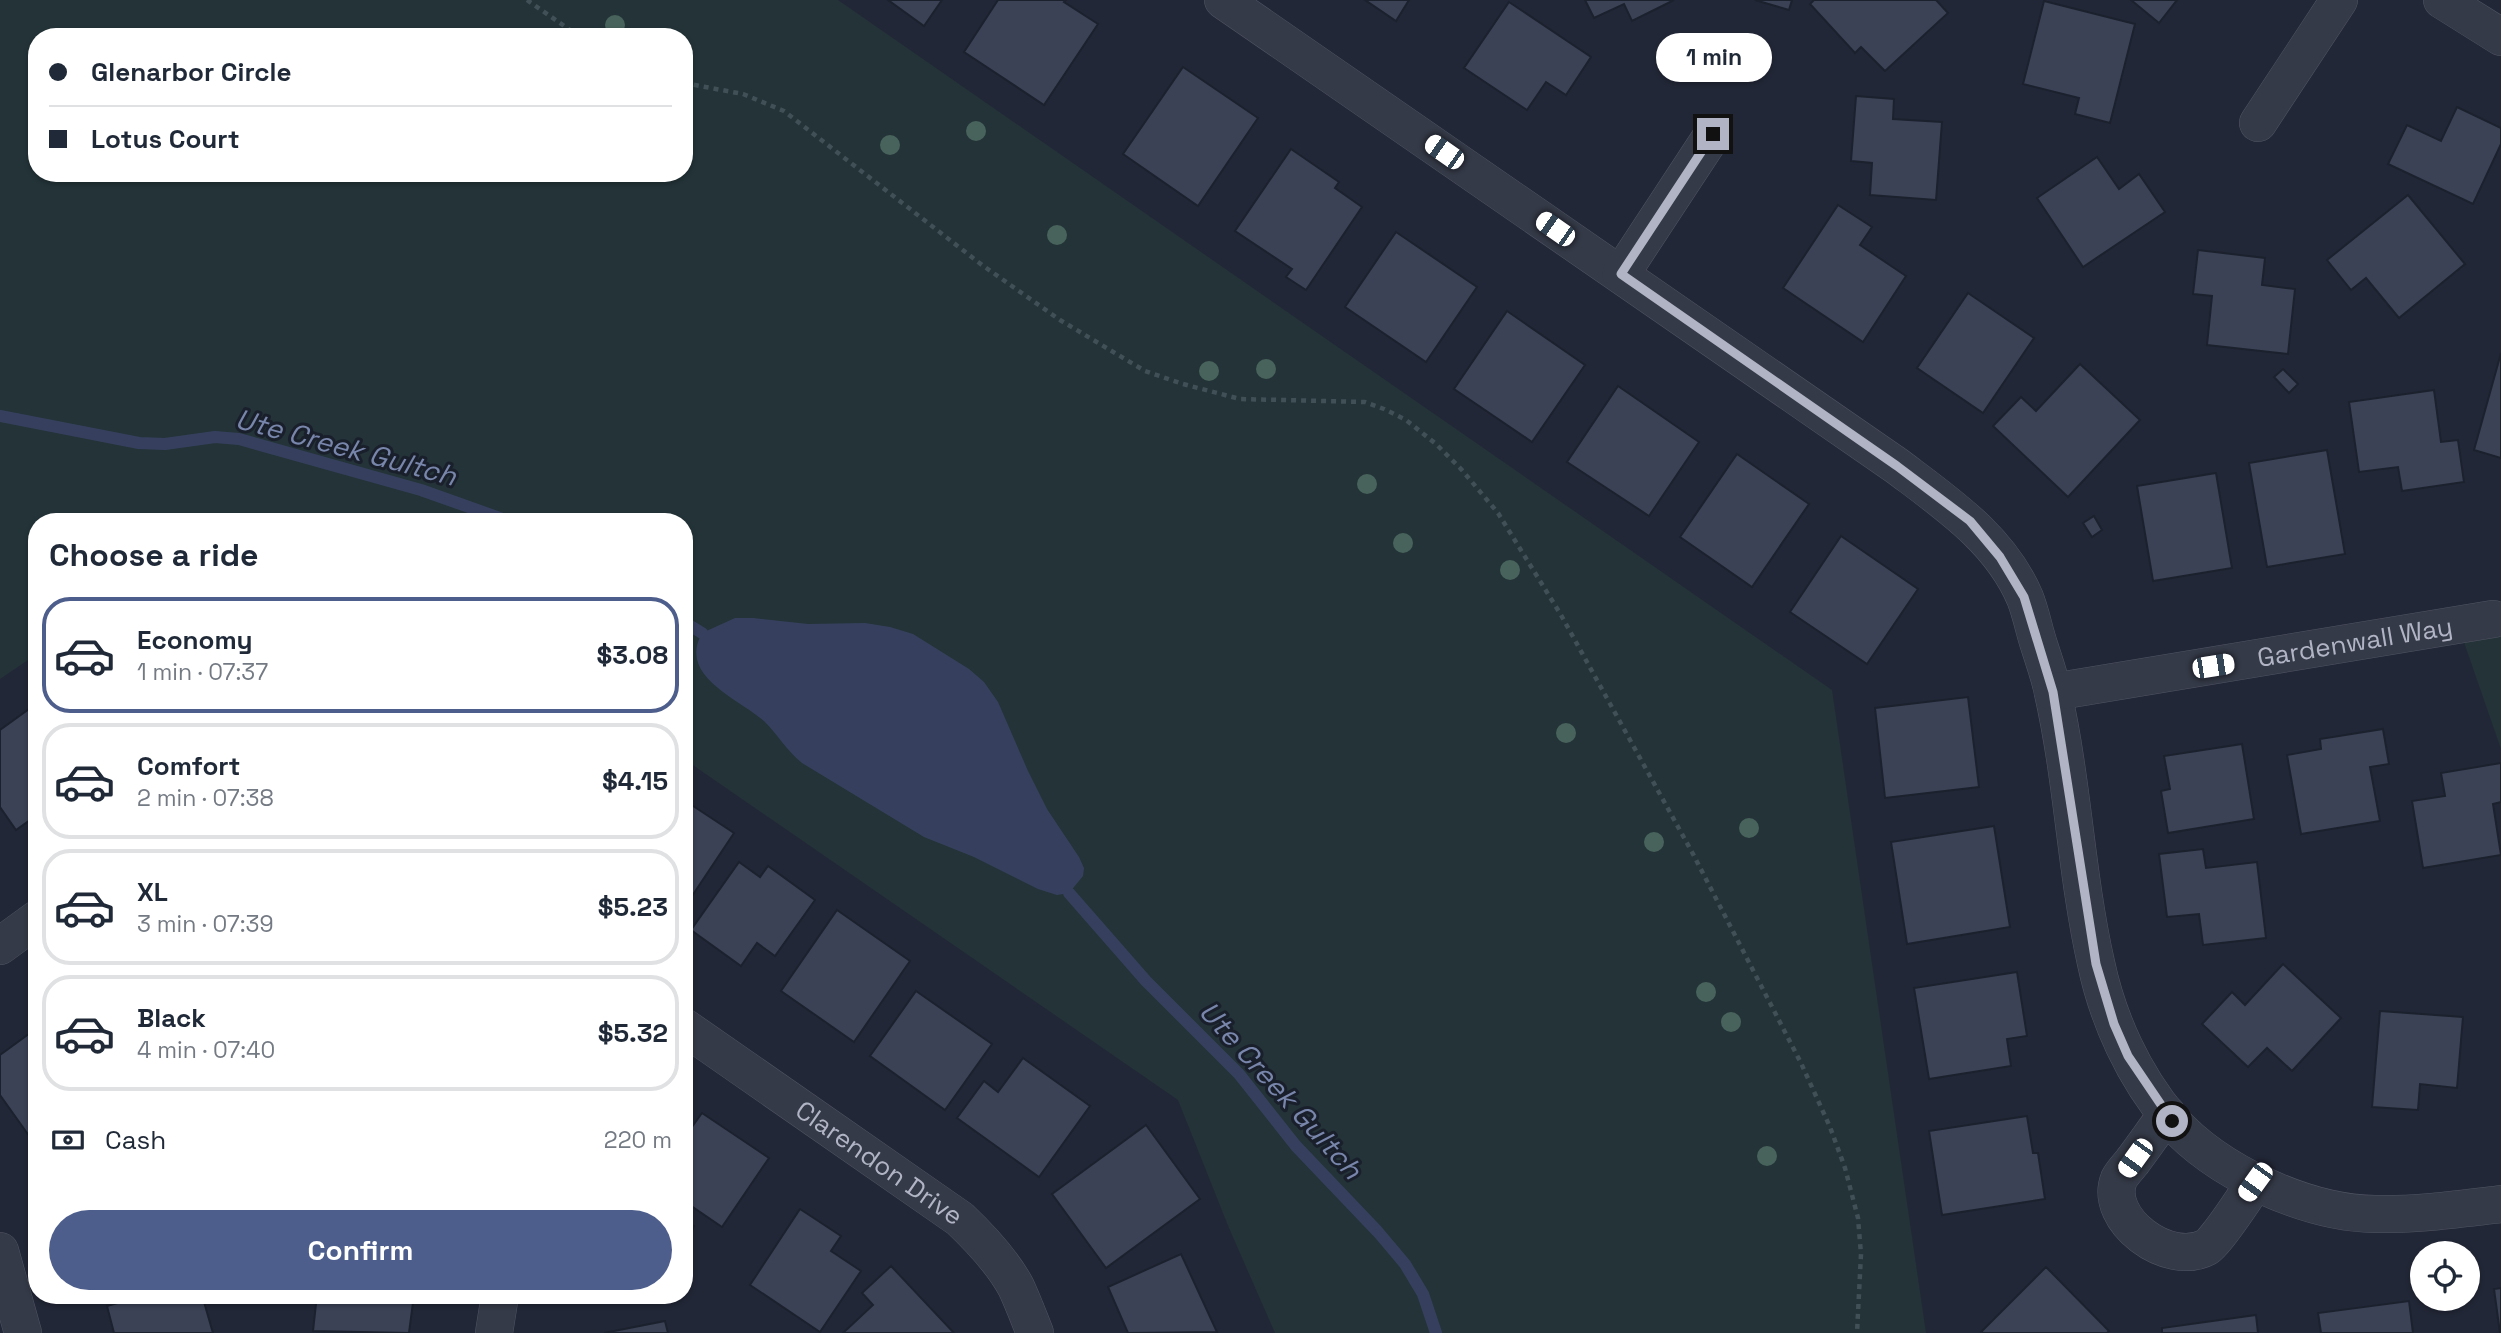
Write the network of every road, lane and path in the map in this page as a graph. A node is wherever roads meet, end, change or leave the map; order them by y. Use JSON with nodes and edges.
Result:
{"nodes":[{"id":1,"x":527,"y":0,"type":"edge"},
{"id":2,"x":1223,"y":0,"type":"edge"},
{"id":3,"x":2339,"y":0,"type":"edge"},
{"id":4,"x":2442,"y":0,"type":"edge"},
{"id":5,"x":567,"y":28,"type":"edge"},
{"id":6,"x":2501,"y":37,"type":"edge"},
{"id":7,"x":693,"y":85,"type":"edge"},
{"id":8,"x":2258,"y":123,"type":"dead end"},
{"id":9,"x":1713,"y":134,"type":"dead end"},
{"id":10,"x":1621,"y":274,"type":"junction"},
{"id":11,"x":2493,"y":619,"type":"dead end"},
{"id":12,"x":2053,"y":692,"type":"junction"},
{"id":13,"x":28,"y":926,"type":"edge"},
{"id":14,"x":0,"y":946,"type":"edge"},
{"id":15,"x":693,"y":1033,"type":"edge"},
{"id":16,"x":2167,"y":1114,"type":"junction"},
{"id":17,"x":2255,"y":1182,"type":"junction"},
{"id":18,"x":2501,"y":1204,"type":"edge"},
{"id":19,"x":0,"y":1251,"type":"edge"},
{"id":20,"x":499,"y":1304,"type":"edge"},
{"id":21,"x":1858,"y":1332,"type":"edge"},
{"id":22,"x":23,"y":1333,"type":"edge"},
{"id":23,"x":494,"y":1333,"type":"edge"},
{"id":24,"x":1035,"y":1333,"type":"edge"}],
"edges":[{"from":1,"to":5,"type":"path"},
{"from":2,"to":10,"type":"street"},
{"from":3,"to":8,"type":"street"},
{"from":4,"to":6,"type":"street"},
{"from":7,"to":21,"type":"path"},
{"from":9,"to":10,"type":"street"},
{"from":10,"to":12,"type":"street"},
{"from":11,"to":12,"type":"street","name":"Gardenwall Way"},
{"from":12,"to":16,"type":"street"},
{"from":13,"to":14,"type":"street"},
{"from":15,"to":24,"type":"street","name":"Clarendon Drive"},
{"from":16,"to":17,"type":"street"},
{"from":16,"to":17,"type":"street"},
{"from":17,"to":18,"type":"street"},
{"from":19,"to":22,"type":"street"},
{"from":20,"to":23,"type":"street"}]}
